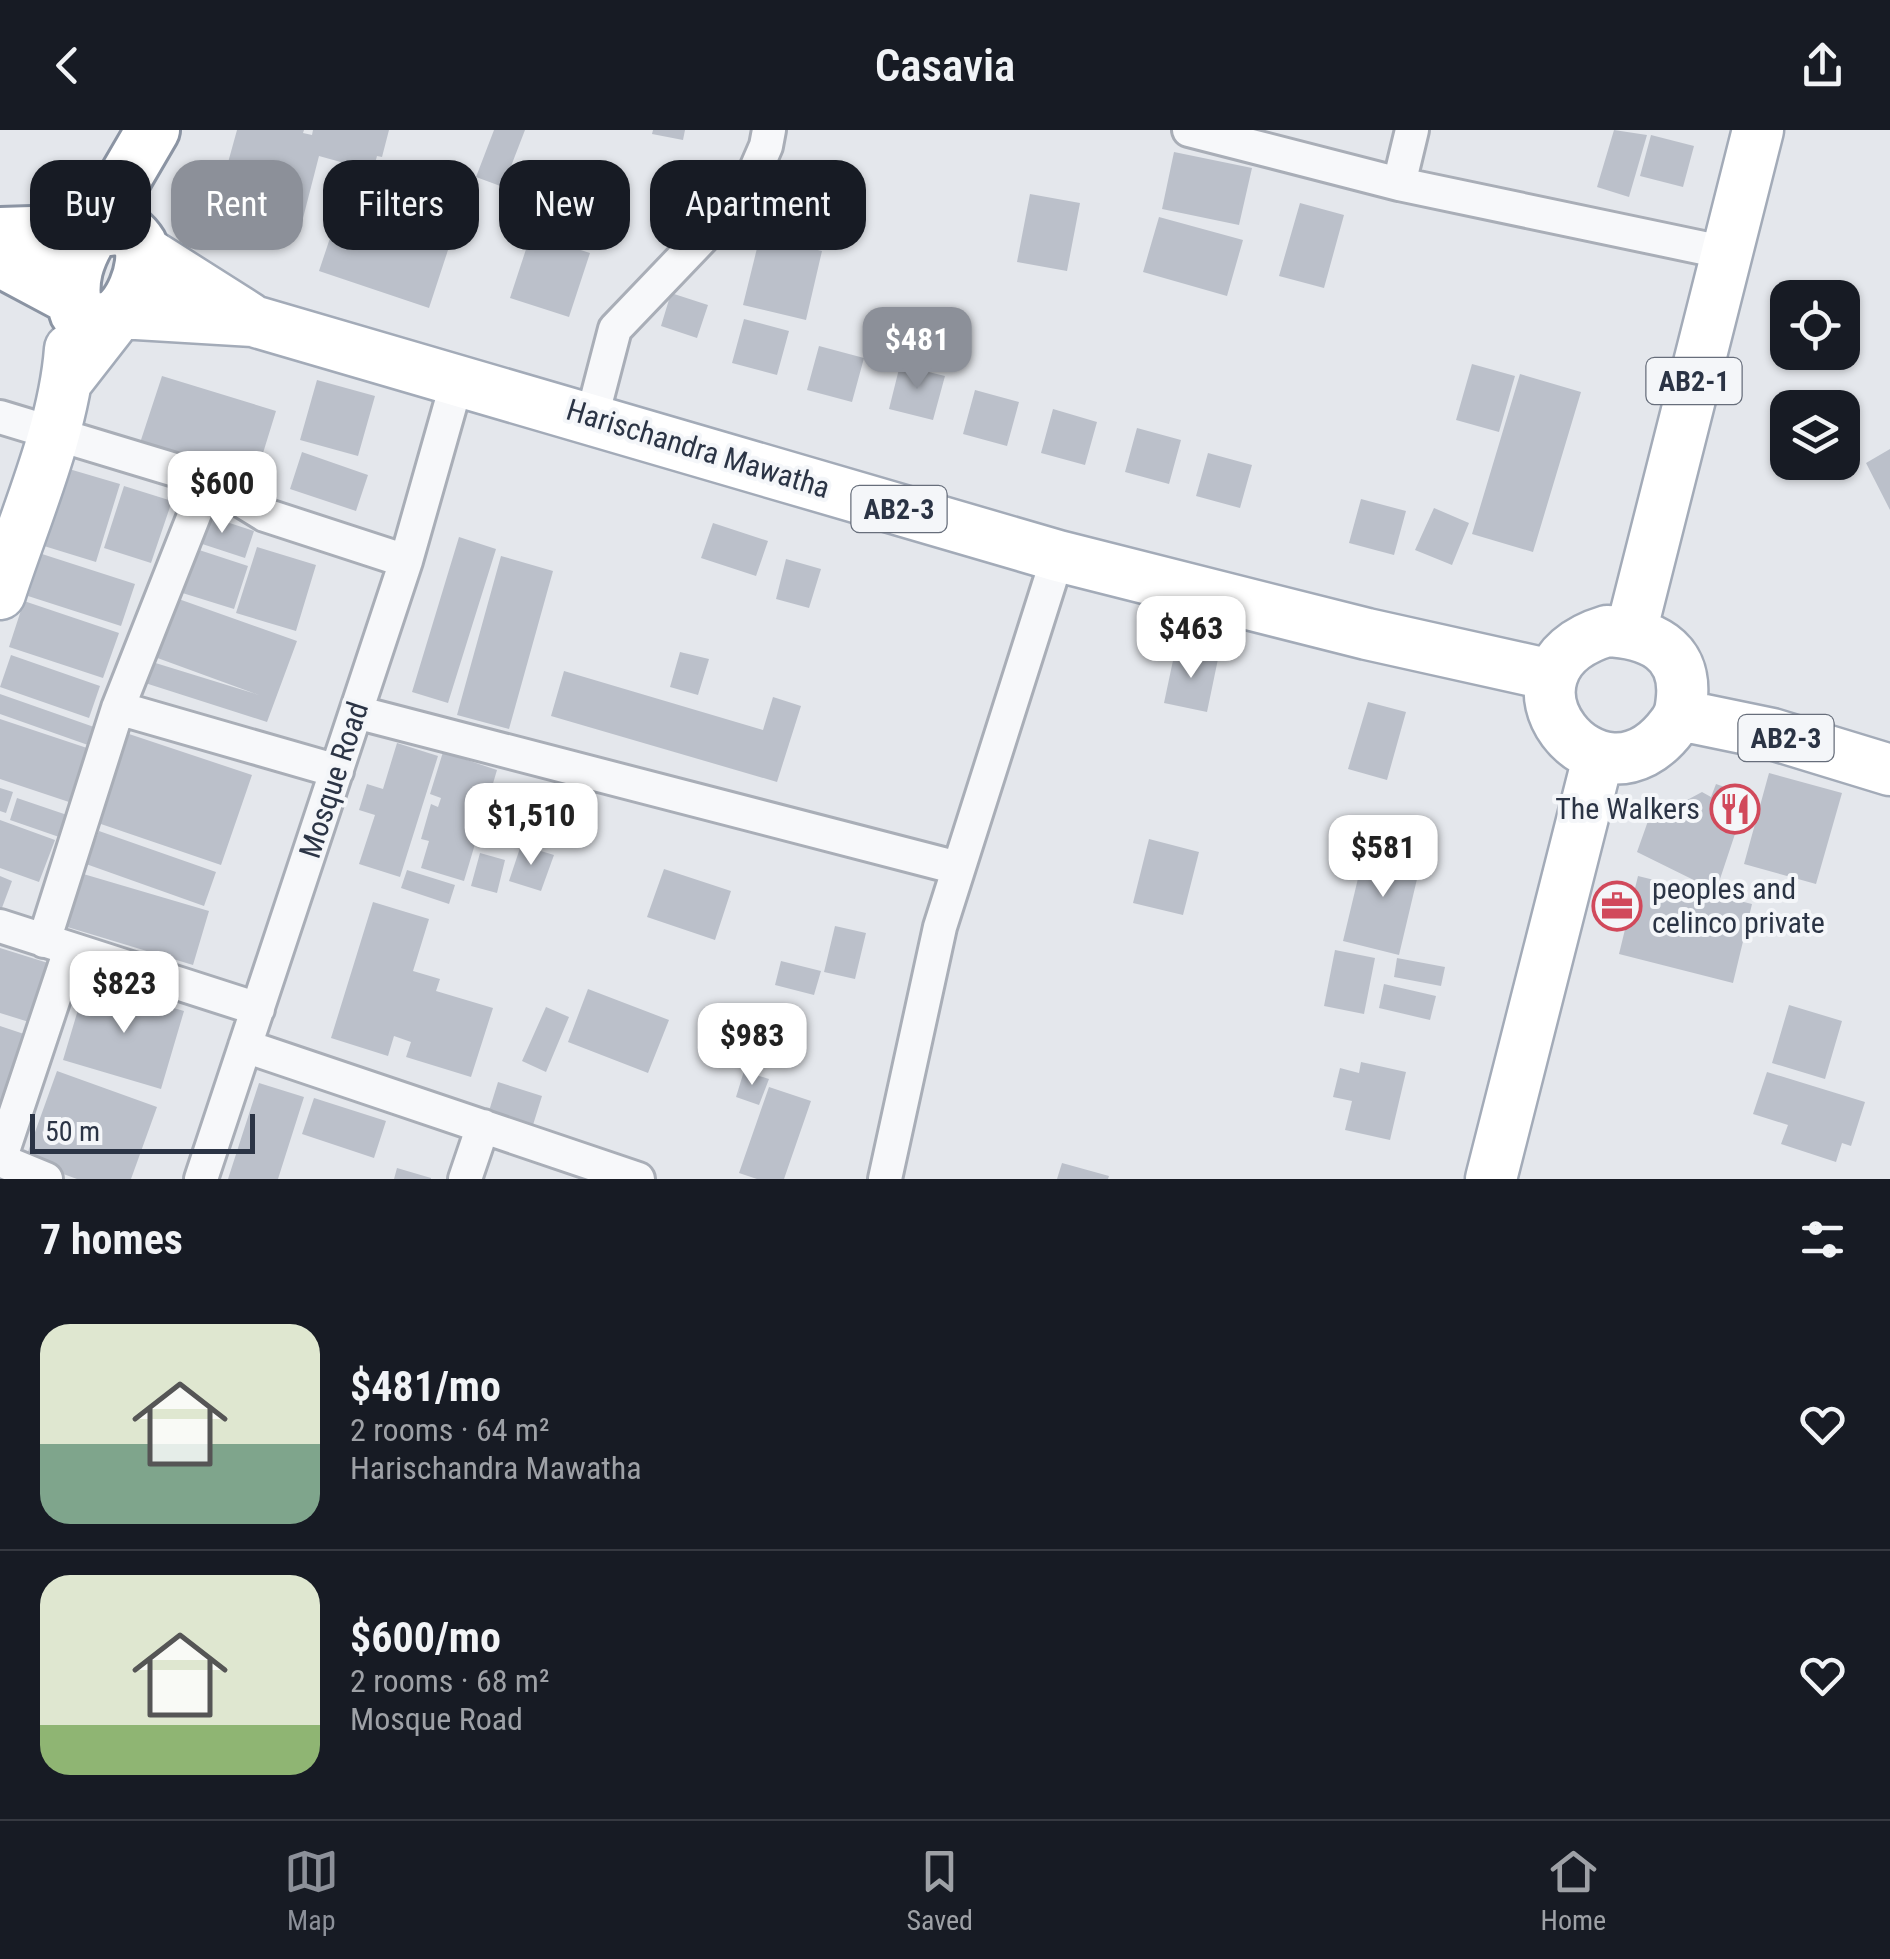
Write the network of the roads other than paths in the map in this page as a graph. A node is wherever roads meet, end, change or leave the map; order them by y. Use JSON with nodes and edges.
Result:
{"nodes":[{"id":1,"x":154,"y":130,"type":"edge"},
{"id":2,"x":769,"y":130,"type":"edge"},
{"id":3,"x":1412,"y":130,"type":"edge"},
{"id":4,"x":1758,"y":130,"type":"edge"},
{"id":5,"x":1206,"y":132,"type":"edge"},
{"id":6,"x":136,"y":160,"type":"edge"},
{"id":7,"x":151,"y":160,"type":"edge"},
{"id":8,"x":1399,"y":184,"type":"junction"},
{"id":9,"x":30,"y":233,"type":"edge"},
{"id":10,"x":0,"y":234,"type":"edge"},
{"id":11,"x":83,"y":250,"type":"edge"},
{"id":12,"x":142,"y":250,"type":"joint"},
{"id":13,"x":1727,"y":253,"type":"junction"},
{"id":14,"x":0,"y":260,"type":"edge"},
{"id":15,"x":96,"y":306,"type":"junction"},
{"id":16,"x":253,"y":320,"type":"junction"},
{"id":17,"x":458,"y":378,"type":"junction"},
{"id":18,"x":0,"y":417,"type":"edge"},
{"id":19,"x":592,"y":418,"type":"junction"},
{"id":20,"x":52,"y":434,"type":"junction"},
{"id":21,"x":208,"y":480,"type":"junction"},
{"id":22,"x":1058,"y":556,"type":"junction"},
{"id":23,"x":406,"y":562,"type":"junction"},
{"id":24,"x":0,"y":594,"type":"edge"},
{"id":25,"x":1630,"y":632,"type":"junction"},
{"id":26,"x":1551,"y":675,"type":"junction"},
{"id":27,"x":118,"y":708,"type":"junction"},
{"id":28,"x":356,"y":712,"type":"junction"},
{"id":29,"x":1680,"y":716,"type":"junction"},
{"id":30,"x":1598,"y":758,"type":"junction"},
{"id":31,"x":1890,"y":770,"type":"edge"},
{"id":32,"x":337,"y":772,"type":"junction"},
{"id":33,"x":958,"y":868,"type":"junction"},
{"id":34,"x":0,"y":926,"type":"edge"},
{"id":35,"x":57,"y":945,"type":"junction"},
{"id":36,"x":258,"y":1009,"type":"junction"},
{"id":37,"x":245,"y":1046,"type":"junction"},
{"id":38,"x":483,"y":1126,"type":"junction"},
{"id":39,"x":0,"y":1160,"type":"edge"},
{"id":40,"x":46,"y":1179,"type":"edge"},
{"id":41,"x":201,"y":1179,"type":"edge"},
{"id":42,"x":466,"y":1179,"type":"edge"},
{"id":43,"x":638,"y":1179,"type":"edge"},
{"id":44,"x":884,"y":1179,"type":"edge"},
{"id":45,"x":1491,"y":1179,"type":"edge"}],
"edges":[{"from":1,"to":6,"type":"highway"},
{"from":1,"to":7,"type":"highway"},
{"from":2,"to":19,"type":"street"},
{"from":3,"to":8,"type":"street"},
{"from":4,"to":13,"type":"main road","number":"AB2-1"},
{"from":5,"to":8,"type":"street"},
{"from":8,"to":13,"type":"street"},
{"from":9,"to":10,"type":"highway"},
{"from":11,"to":15,"type":"highway"},
{"from":12,"to":15,"type":"highway"},
{"from":12,"to":16,"type":"main road","name":"Harischandra Mawatha","number":"AB2-3"},
{"from":13,"to":25,"type":"main road","number":"AB2-1"},
{"from":14,"to":15,"type":"highway","name":"Harischandra Mawatha"},
{"from":15,"to":16,"type":"main road","name":"Harischandra Mawatha","number":"AB2-3"},
{"from":15,"to":20,"type":"main road"},
{"from":16,"to":17,"type":"main road","name":"Harischandra Mawatha","number":"AB2-3"},
{"from":17,"to":19,"type":"main road","name":"Harischandra Mawatha","number":"AB2-3"},
{"from":17,"to":23,"type":"street","name":"Mosque Road"},
{"from":18,"to":20,"type":"street"},
{"from":19,"to":22,"type":"main road","name":"Harischandra Mawatha","number":"AB2-3"},
{"from":20,"to":21,"type":"street"},
{"from":20,"to":24,"type":"main road"},
{"from":21,"to":23,"type":"street"},
{"from":21,"to":27,"type":"street"},
{"from":22,"to":26,"type":"main road","name":"Harischandra Mawatha","number":"AB2-3"},
{"from":22,"to":33,"type":"street"},
{"from":23,"to":28,"type":"street","name":"Mosque Road"},
{"from":25,"to":26,"type":"main road"},
{"from":25,"to":29,"type":"main road"},
{"from":26,"to":30,"type":"main road"},
{"from":27,"to":32,"type":"street"},
{"from":27,"to":35,"type":"street"},
{"from":28,"to":32,"type":"street","name":"Mosque Road"},
{"from":28,"to":33,"type":"street"},
{"from":29,"to":30,"type":"main road"},
{"from":29,"to":31,"type":"main road","number":"AB2-3"},
{"from":30,"to":45,"type":"main road"},
{"from":32,"to":36,"type":"street","name":"Mosque Road"},
{"from":33,"to":44,"type":"street"},
{"from":34,"to":35,"type":"street"},
{"from":35,"to":36,"type":"street"},
{"from":35,"to":39,"type":"street"},
{"from":36,"to":37,"type":"street","name":"Mosque Road"},
{"from":37,"to":38,"type":"street"},
{"from":37,"to":41,"type":"street","name":"Mosque Road"},
{"from":38,"to":42,"type":"street"},
{"from":38,"to":43,"type":"street"},
{"from":39,"to":40,"type":"street"}]}
